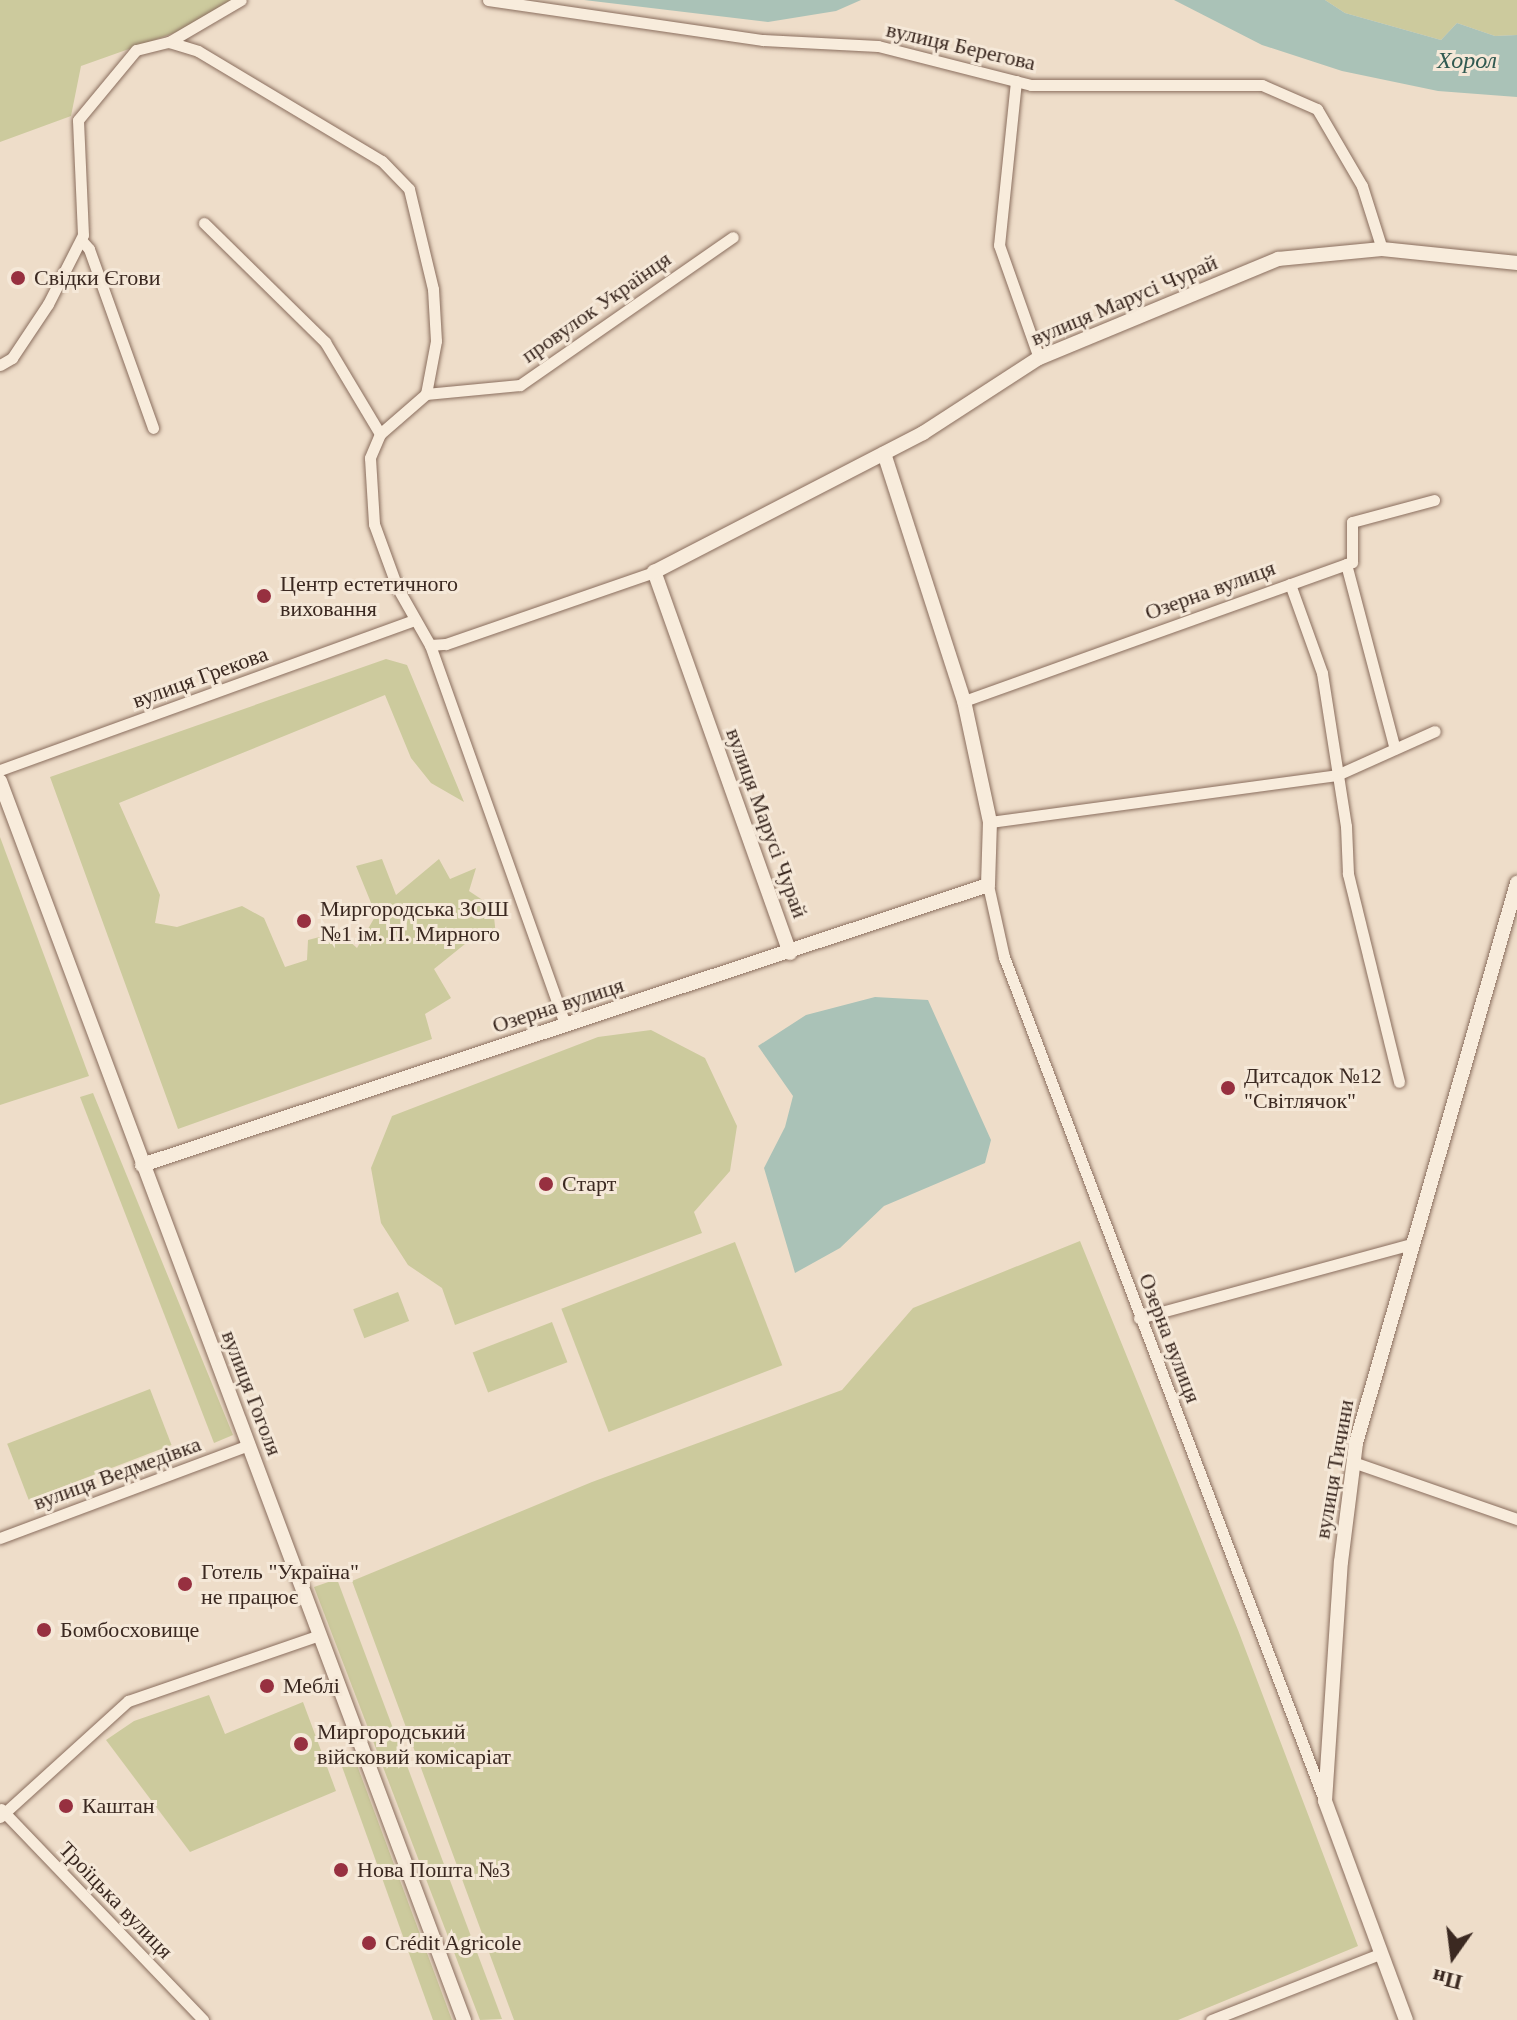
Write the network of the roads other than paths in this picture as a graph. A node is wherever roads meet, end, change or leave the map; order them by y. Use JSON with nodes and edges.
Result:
{"nodes":[{"id":1,"x":241,"y":0,"type":"edge"},
{"id":2,"x":488,"y":0,"type":"edge"},
{"id":3,"x":169,"y":42,"type":"junction"},
{"id":4,"x":1016,"y":81,"type":"junction"},
{"id":5,"x":204,"y":223,"type":"dead end"},
{"id":6,"x":733,"y":237,"type":"dead end"},
{"id":7,"x":81,"y":240,"type":"junction"},
{"id":8,"x":1382,"y":249,"type":"junction"},
{"id":9,"x":1517,"y":263,"type":"edge"},
{"id":10,"x":1039,"y":358,"type":"junction"},
{"id":11,"x":0,"y":365,"type":"edge"},
{"id":12,"x":426,"y":394,"type":"junction"},
{"id":13,"x":153,"y":428,"type":"dead end"},
{"id":14,"x":380,"y":434,"type":"junction"},
{"id":15,"x":884,"y":454,"type":"junction"},
{"id":16,"x":1434,"y":500,"type":"dead end"},
{"id":17,"x":1346,"y":564,"type":"junction"},
{"id":18,"x":654,"y":572,"type":"junction"},
{"id":19,"x":1290,"y":584,"type":"junction"},
{"id":20,"x":412,"y":621,"type":"junction"},
{"id":21,"x":430,"y":645,"type":"junction"},
{"id":22,"x":964,"y":701,"type":"junction"},
{"id":23,"x":1435,"y":731,"type":"dead end"},
{"id":24,"x":1395,"y":749,"type":"junction"},
{"id":25,"x":0,"y":770,"type":"edge"},
{"id":26,"x":1337,"y":775,"type":"junction"},
{"id":27,"x":0,"y":781,"type":"edge"},
{"id":28,"x":990,"y":822,"type":"junction"},
{"id":29,"x":1517,"y":883,"type":"edge"},
{"id":30,"x":988,"y":885,"type":"junction"},
{"id":31,"x":790,"y":953,"type":"junction"},
{"id":32,"x":565,"y":1025,"type":"junction"},
{"id":33,"x":1399,"y":1082,"type":"dead end"},
{"id":34,"x":142,"y":1165,"type":"junction"},
{"id":35,"x":1411,"y":1244,"type":"junction"},
{"id":36,"x":1139,"y":1318,"type":"junction"},
{"id":37,"x":249,"y":1445,"type":"junction"},
{"id":38,"x":1353,"y":1462,"type":"junction"},
{"id":39,"x":1517,"y":1519,"type":"edge"},
{"id":40,"x":0,"y":1538,"type":"edge"},
{"id":41,"x":320,"y":1635,"type":"junction"},
{"id":42,"x":1325,"y":1801,"type":"junction"},
{"id":43,"x":2,"y":1813,"type":"edge"},
{"id":44,"x":1379,"y":1954,"type":"junction"},
{"id":45,"x":203,"y":2020,"type":"edge"},
{"id":46,"x":464,"y":2020,"type":"edge"},
{"id":47,"x":1211,"y":2020,"type":"edge"},
{"id":48,"x":1406,"y":2020,"type":"edge"}],
"edges":[{"from":1,"to":3,"type":"street"},
{"from":2,"to":4,"type":"street","name":"вулиця Берегова"},
{"from":3,"to":7,"type":"street"},
{"from":3,"to":12,"type":"street"},
{"from":4,"to":8,"type":"street","name":"вулиця Берегова"},
{"from":4,"to":10,"type":"street"},
{"from":5,"to":14,"type":"street"},
{"from":6,"to":12,"type":"street","name":"провулок Українця"},
{"from":7,"to":11,"type":"street"},
{"from":7,"to":13,"type":"street"},
{"from":8,"to":9,"type":"street","name":"вулиця Марусі Чурай"},
{"from":8,"to":10,"type":"street","name":"вулиця Марусі Чурай"},
{"from":10,"to":15,"type":"street","name":"вулиця Марусі Чурай"},
{"from":12,"to":14,"type":"street"},
{"from":14,"to":20,"type":"street"},
{"from":15,"to":18,"type":"street","name":"вулиця Марусі Чурай"},
{"from":15,"to":22,"type":"street","name":"Озерна вулиця"},
{"from":16,"to":17,"type":"street"},
{"from":17,"to":19,"type":"street","name":"Озерна вулиця"},
{"from":17,"to":24,"type":"street"},
{"from":18,"to":21,"type":"street","name":"вулиця Марусі Чурай"},
{"from":18,"to":31,"type":"street","name":"вулиця Марусі Чурай"},
{"from":19,"to":22,"type":"street","name":"Озерна вулиця"},
{"from":19,"to":26,"type":"street"},
{"from":20,"to":21,"type":"street"},
{"from":20,"to":25,"type":"street","name":"вулиця Грекова"},
{"from":21,"to":32,"type":"street"},
{"from":22,"to":28,"type":"street","name":"Озерна вулиця"},
{"from":23,"to":24,"type":"street"},
{"from":24,"to":26,"type":"street"},
{"from":26,"to":28,"type":"street"},
{"from":26,"to":33,"type":"street"},
{"from":27,"to":34,"type":"street","name":"вулиця Гоголя"},
{"from":28,"to":30,"type":"street","name":"Озерна вулиця"},
{"from":29,"to":35,"type":"street","name":"вулиця Тичини"},
{"from":30,"to":31,"type":"street","name":"Озерна вулиця"},
{"from":30,"to":36,"type":"street","name":"Озерна вулиця"},
{"from":31,"to":32,"type":"street","name":"Озерна вулиця"},
{"from":32,"to":34,"type":"street","name":"Озерна вулиця"},
{"from":34,"to":37,"type":"street","name":"вулиця Гоголя"},
{"from":35,"to":36,"type":"street"},
{"from":35,"to":38,"type":"street","name":"вулиця Тичини"},
{"from":36,"to":42,"type":"street","name":"Озерна вулиця"},
{"from":37,"to":40,"type":"street","name":"вулиця Ведмедівка"},
{"from":37,"to":41,"type":"street","name":"вулиця Гоголя"},
{"from":38,"to":39,"type":"street"},
{"from":38,"to":42,"type":"street","name":"вулиця Тичини"},
{"from":41,"to":43,"type":"street"},
{"from":41,"to":46,"type":"street","name":"вулиця Гоголя"},
{"from":42,"to":44,"type":"street","name":"вулиця Тичини"},
{"from":43,"to":45,"type":"street","name":"Троїцька вулиця"},
{"from":44,"to":47,"type":"street"},
{"from":44,"to":48,"type":"street","name":"вулиця Тичини"}]}
